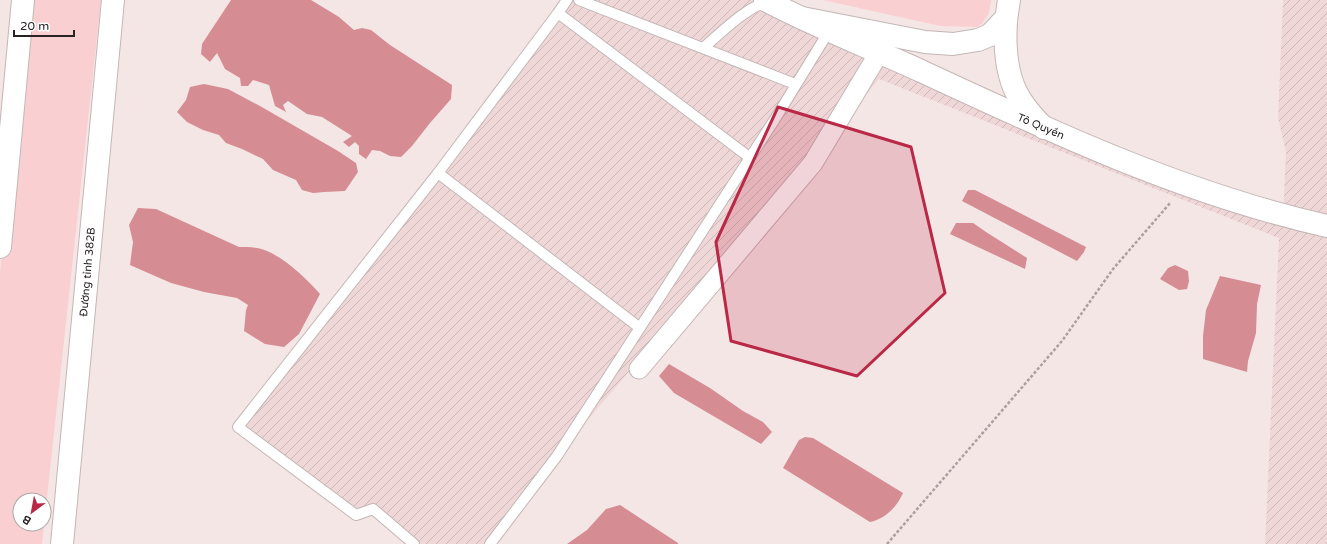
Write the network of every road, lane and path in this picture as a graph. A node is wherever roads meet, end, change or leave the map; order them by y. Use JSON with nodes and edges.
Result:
{"nodes":[{"id":1,"x":23,"y":0,"type":"edge"},
{"id":2,"x":113,"y":0,"type":"edge"},
{"id":3,"x":567,"y":0,"type":"edge"},
{"id":4,"x":579,"y":0,"type":"edge"},
{"id":5,"x":766,"y":1,"type":"edge"},
{"id":6,"x":1007,"y":9,"type":"edge"},
{"id":7,"x":558,"y":13,"type":"junction"},
{"id":8,"x":802,"y":18,"type":"junction"},
{"id":9,"x":828,"y":31,"type":"junction"},
{"id":10,"x":703,"y":48,"type":"junction"},
{"id":11,"x":879,"y":53,"type":"junction"},
{"id":12,"x":795,"y":84,"type":"junction"},
{"id":13,"x":1044,"y":128,"type":"junction"},
{"id":14,"x":750,"y":157,"type":"junction"},
{"id":15,"x":438,"y":173,"type":"junction"},
{"id":16,"x":1186,"y":184,"type":"junction"},
{"id":17,"x":1327,"y":226,"type":"edge"},
{"id":18,"x":0,"y":248,"type":"edge"},
{"id":19,"x":640,"y":328,"type":"junction"},
{"id":20,"x":639,"y":369,"type":"dead end"},
{"id":21,"x":62,"y":544,"type":"edge"},
{"id":22,"x":414,"y":544,"type":"edge"},
{"id":23,"x":490,"y":544,"type":"edge"},
{"id":24,"x":887,"y":544,"type":"edge"}],
"edges":[{"from":1,"to":18,"type":"main road"},
{"from":2,"to":21,"type":"main road","name":"Đường tỉnh 382B"},
{"from":3,"to":7,"type":"lane"},
{"from":4,"to":10,"type":"lane"},
{"from":5,"to":8,"type":"main road","name":"Tô Quyền"},
{"from":5,"to":10,"type":"lane"},
{"from":6,"to":8,"type":"main road"},
{"from":6,"to":13,"type":"main road"},
{"from":7,"to":14,"type":"lane"},
{"from":7,"to":15,"type":"lane"},
{"from":8,"to":9,"type":"main road","name":"Tô Quyền"},
{"from":9,"to":11,"type":"main road","name":"Tô Quyền"},
{"from":9,"to":12,"type":"lane"},
{"from":10,"to":12,"type":"lane"},
{"from":11,"to":13,"type":"main road","name":"Tô Quyền"},
{"from":11,"to":20,"type":"street"},
{"from":12,"to":14,"type":"lane"},
{"from":13,"to":16,"type":"main road","name":"Tô Quyền"},
{"from":14,"to":19,"type":"lane"},
{"from":15,"to":19,"type":"lane"},
{"from":15,"to":22,"type":"lane"},
{"from":16,"to":17,"type":"main road","name":"Tô Quyền"},
{"from":16,"to":24,"type":"path"},
{"from":19,"to":23,"type":"lane"}]}
